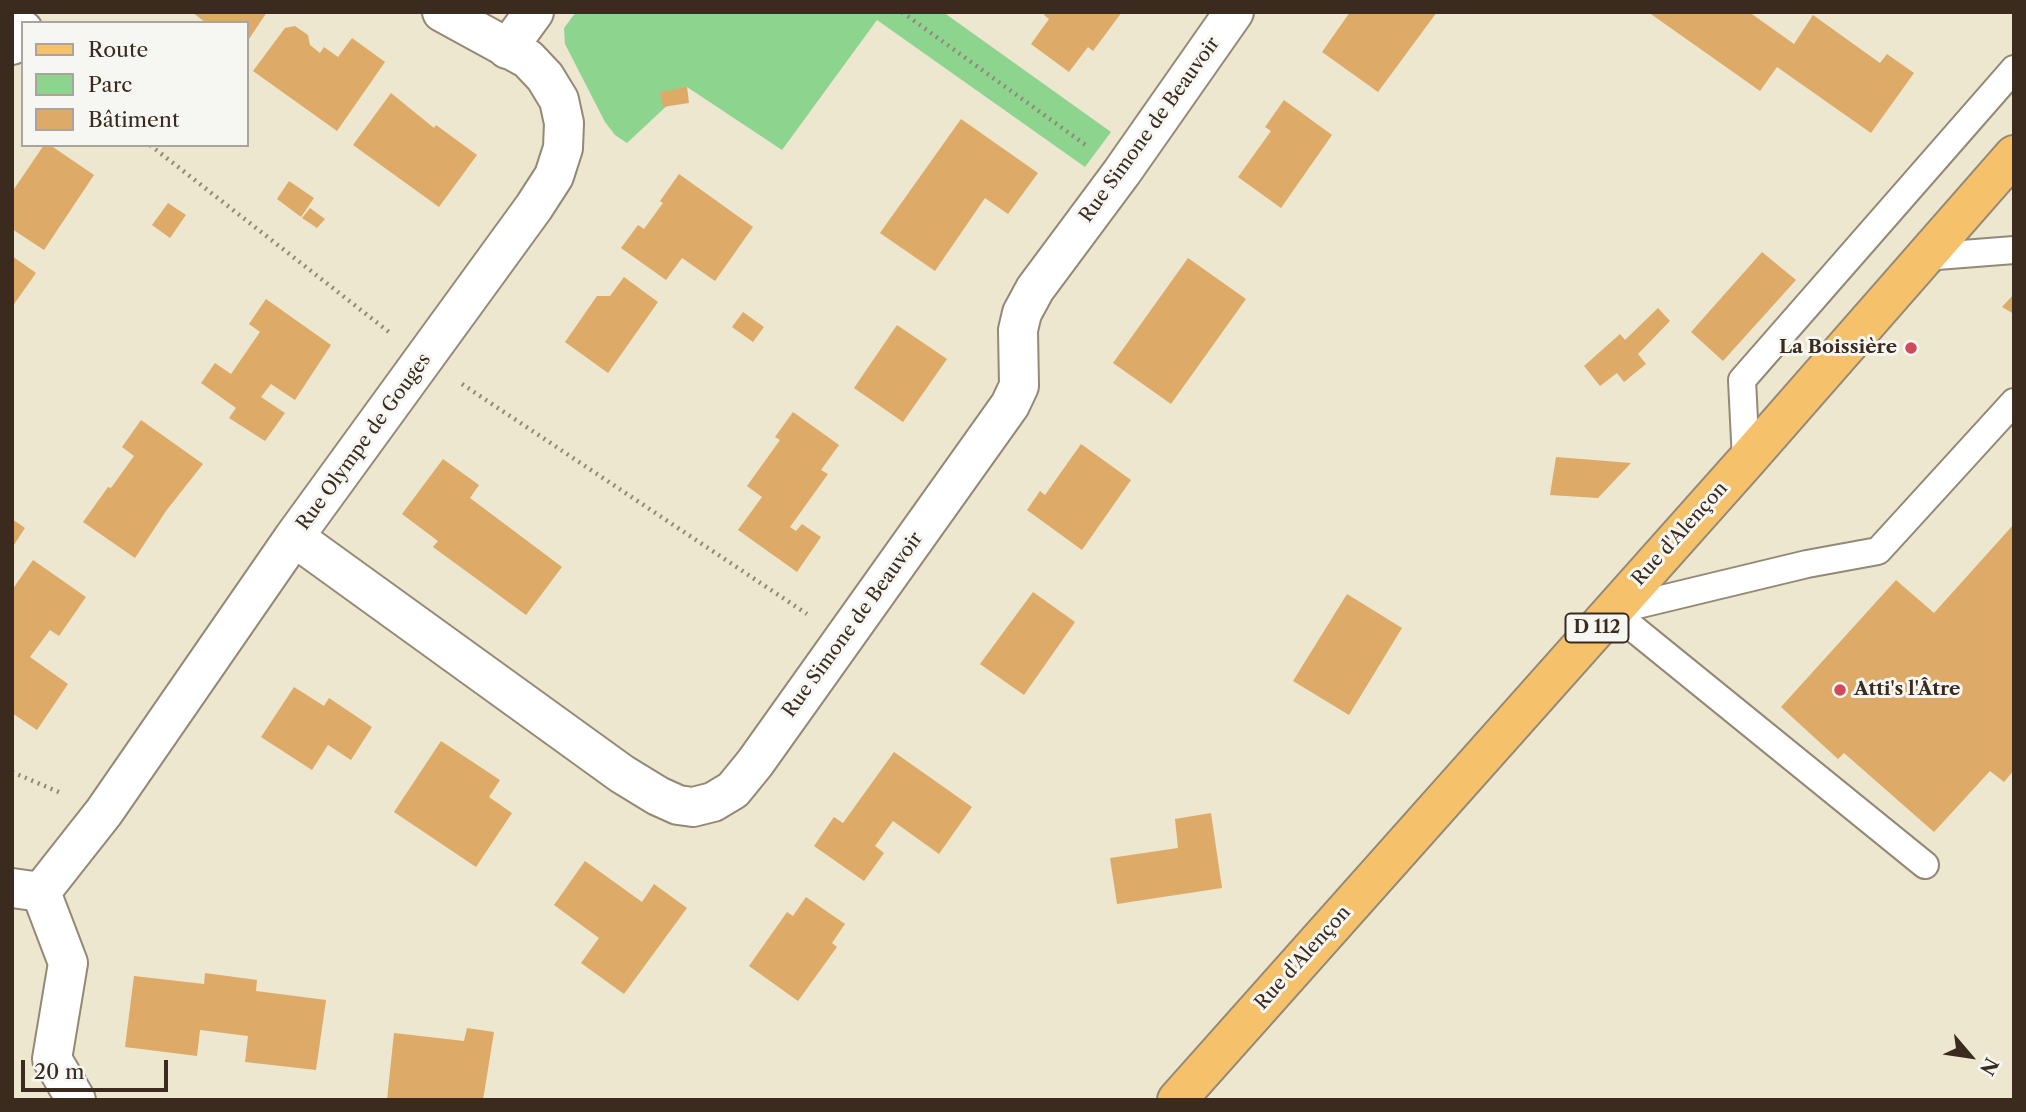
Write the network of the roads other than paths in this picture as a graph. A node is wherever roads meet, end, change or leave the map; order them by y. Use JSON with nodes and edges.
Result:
{"nodes":[{"id":1,"x":442,"y":12,"type":"edge"},
{"id":2,"x":534,"y":12,"type":"edge"},
{"id":3,"x":1234,"y":12,"type":"edge"},
{"id":4,"x":507,"y":49,"type":"junction"},
{"id":5,"x":2014,"y":69,"type":"edge"},
{"id":6,"x":2014,"y":155,"type":"edge"},
{"id":7,"x":2014,"y":250,"type":"edge"},
{"id":8,"x":1924,"y":257,"type":"junction"},
{"id":9,"x":2014,"y":402,"type":"edge"},
{"id":10,"x":1746,"y":461,"type":"junction"},
{"id":11,"x":294,"y":537,"type":"junction"},
{"id":12,"x":1612,"y":611,"type":"junction"},
{"id":13,"x":1925,"y":865,"type":"dead end"},
{"id":14,"x":27,"y":890,"type":"edge"},
{"id":15,"x":74,"y":1099,"type":"edge"},
{"id":16,"x":1177,"y":1100,"type":"edge"}],
"edges":[{"from":1,"to":4,"type":"street","name":"Rue Olympe de Gouges"},
{"from":2,"to":4,"type":"street"},
{"from":3,"to":11,"type":"street","name":"Rue Simone de Beauvoir"},
{"from":4,"to":11,"type":"street","name":"Rue Olympe de Gouges"},
{"from":5,"to":10,"type":"lane"},
{"from":6,"to":8,"type":"main road","name":"Rue d'Alençon","number":"D 112"},
{"from":7,"to":8,"type":"lane"},
{"from":8,"to":10,"type":"main road","name":"Rue d'Alençon","number":"D 112"},
{"from":9,"to":12,"type":"lane"},
{"from":10,"to":12,"type":"main road","name":"Rue d'Alençon","number":"D 112"},
{"from":11,"to":14,"type":"street","name":"Rue Olympe de Gouges"},
{"from":12,"to":13,"type":"lane"},
{"from":12,"to":16,"type":"main road","name":"Rue d'Alençon","number":"D 112"},
{"from":14,"to":15,"type":"street"}]}
